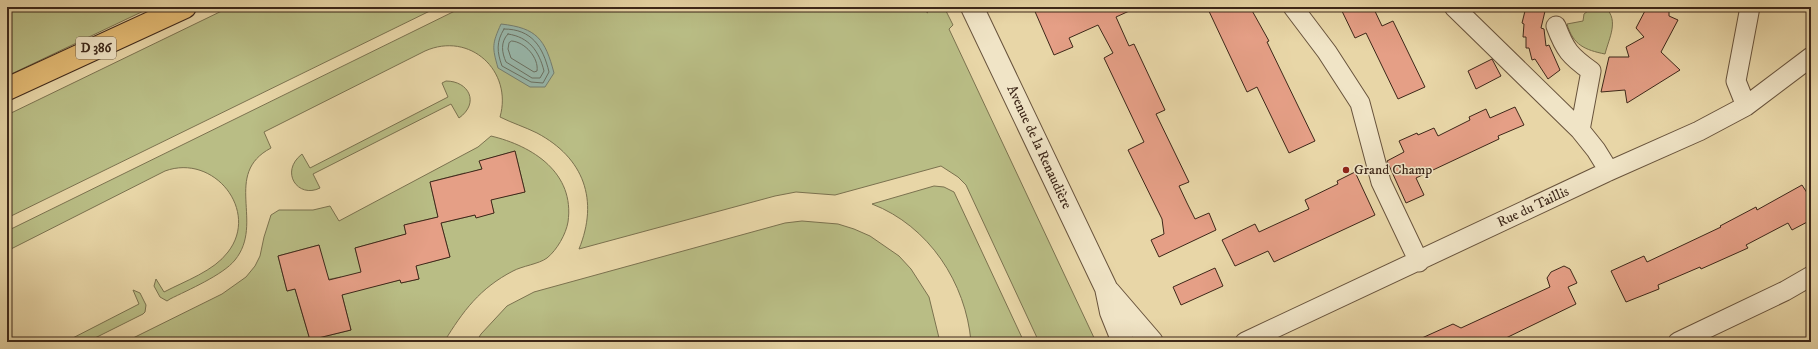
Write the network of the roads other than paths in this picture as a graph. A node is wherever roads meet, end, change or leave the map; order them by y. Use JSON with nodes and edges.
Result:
{"nodes":[{"id":1,"x":185,"y":7,"type":"edge"},
{"id":2,"x":972,"y":7,"type":"edge"},
{"id":3,"x":1293,"y":7,"type":"edge"},
{"id":4,"x":1454,"y":7,"type":"edge"},
{"id":5,"x":1750,"y":7,"type":"edge"},
{"id":6,"x":1556,"y":26,"type":"dead end"},
{"id":7,"x":1811,"y":57,"type":"edge"},
{"id":8,"x":7,"y":89,"type":"edge"},
{"id":9,"x":1746,"y":106,"type":"junction"},
{"id":10,"x":1580,"y":130,"type":"junction"},
{"id":11,"x":1609,"y":171,"type":"junction"},
{"id":12,"x":1419,"y":262,"type":"junction"},
{"id":13,"x":1811,"y":276,"type":"edge"},
{"id":14,"x":1106,"y":288,"type":"junction"},
{"id":15,"x":1124,"y":342,"type":"edge"},
{"id":16,"x":1152,"y":342,"type":"edge"},
{"id":17,"x":1246,"y":342,"type":"edge"},
{"id":18,"x":1678,"y":342,"type":"edge"}],
"edges":[{"from":1,"to":8,"type":"main road","number":"D 386"},
{"from":2,"to":14,"type":"street","name":"Avenue de la Renaudière"},
{"from":3,"to":12,"type":"street"},
{"from":4,"to":10,"type":"street"},
{"from":5,"to":9,"type":"street"},
{"from":6,"to":10,"type":"street"},
{"from":7,"to":9,"type":"street","name":"Rue du Taillis"},
{"from":9,"to":11,"type":"street","name":"Rue du Taillis"},
{"from":10,"to":11,"type":"street"},
{"from":11,"to":12,"type":"street","name":"Rue du Taillis"},
{"from":12,"to":17,"type":"street","name":"Rue du Taillis"},
{"from":13,"to":18,"type":"street"},
{"from":14,"to":15,"type":"street","name":"Avenue de la Renaudière"},
{"from":14,"to":16,"type":"street","name":"Avenue de la Renaudière"}]}
